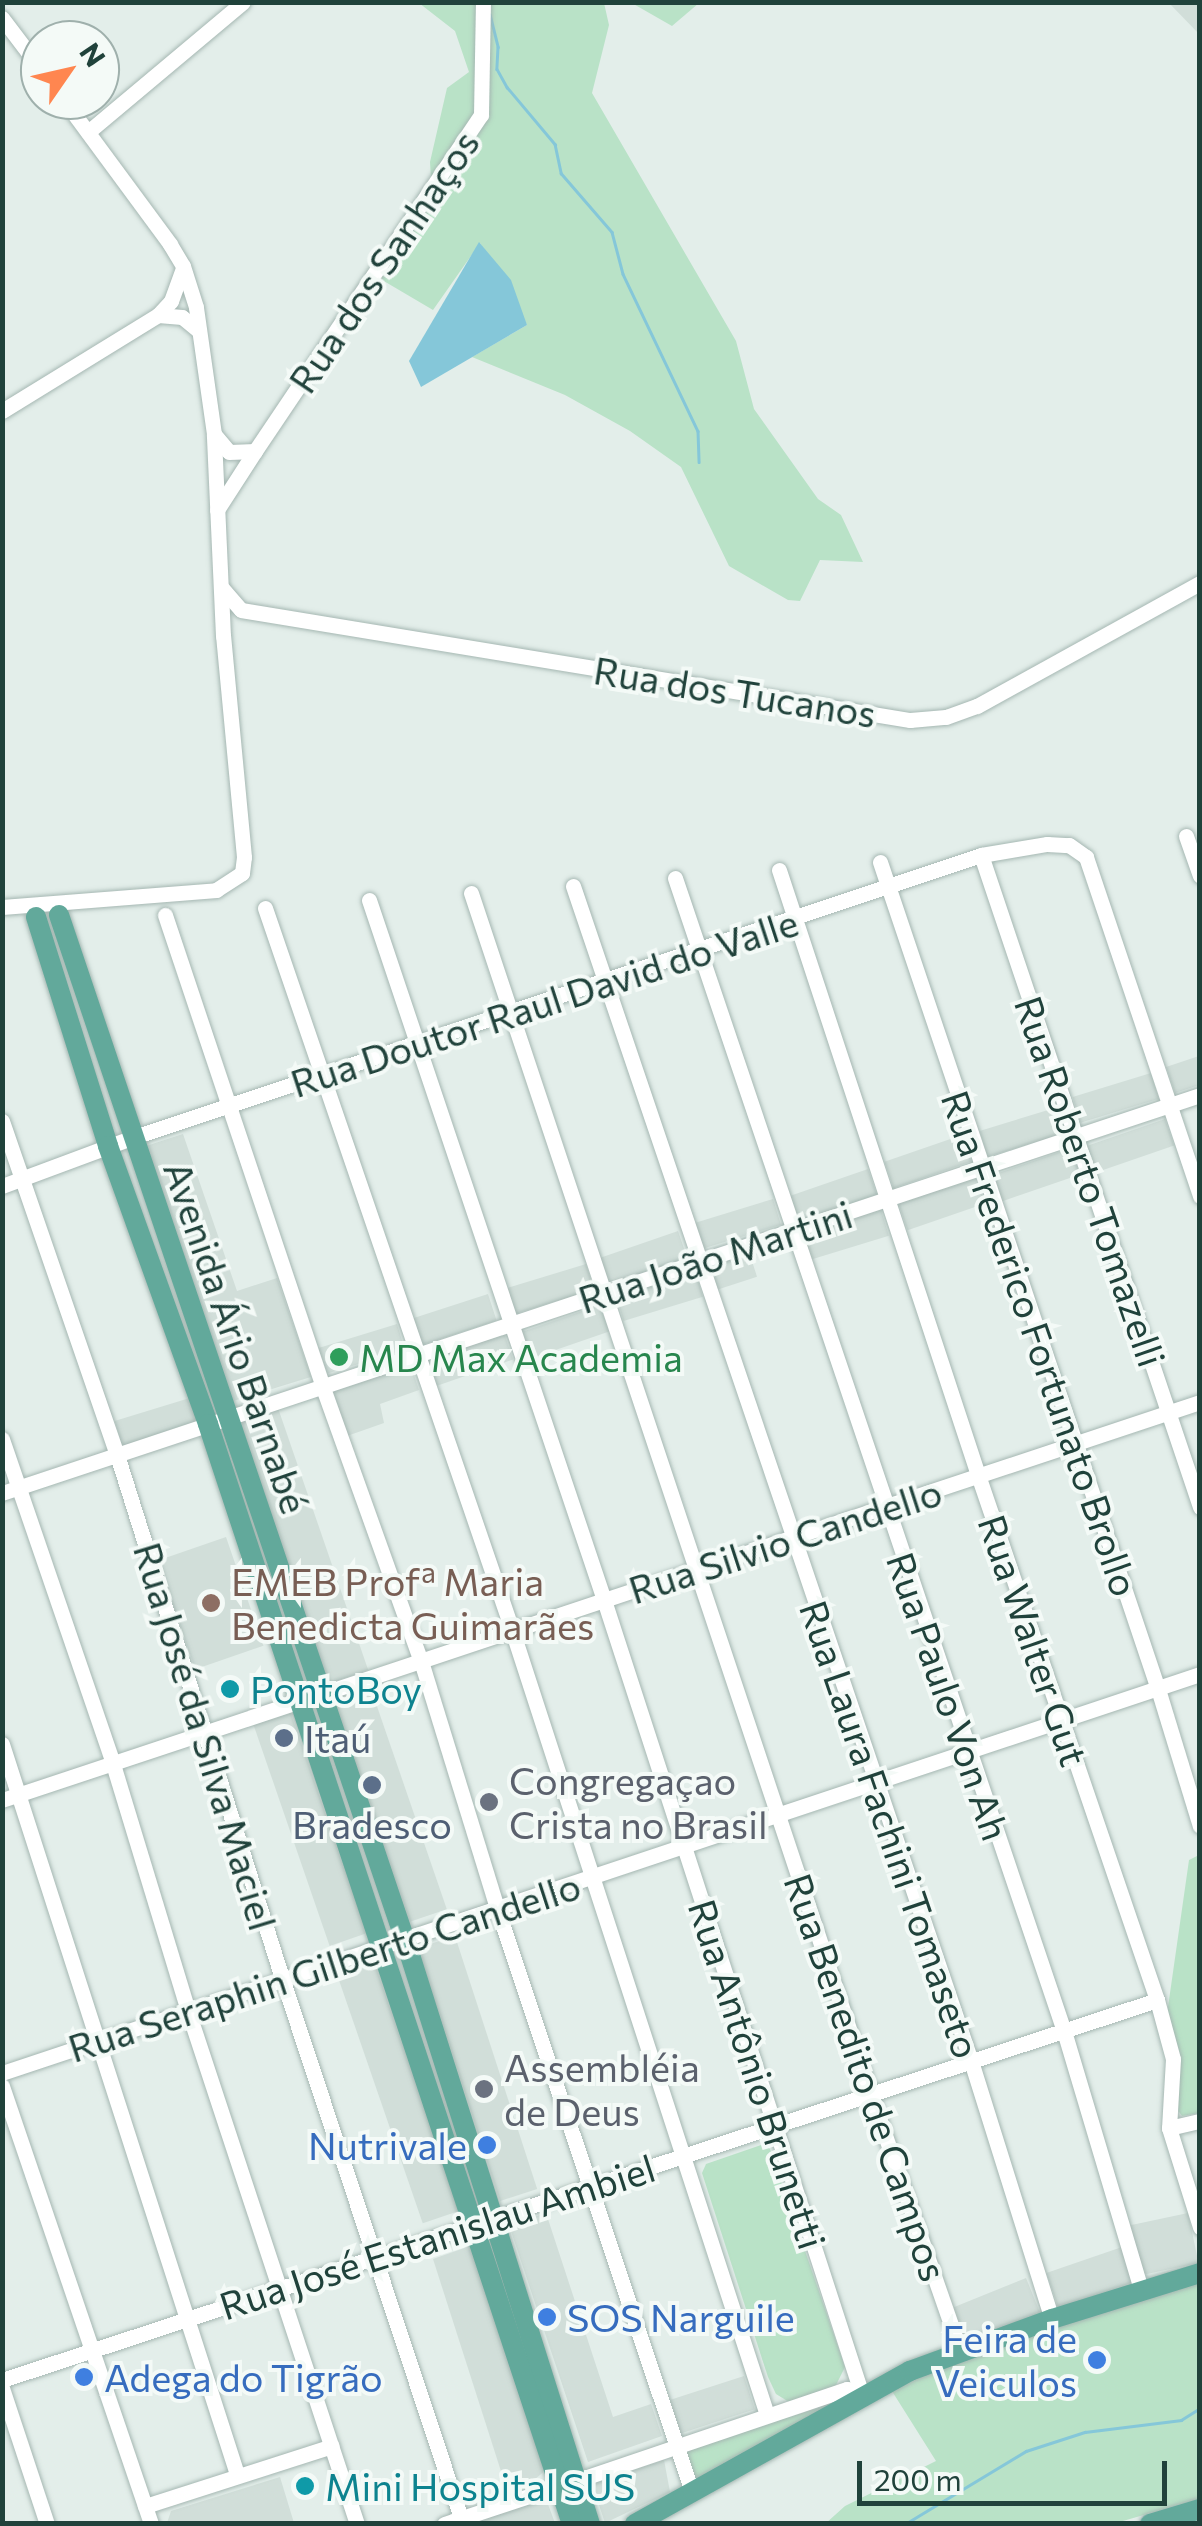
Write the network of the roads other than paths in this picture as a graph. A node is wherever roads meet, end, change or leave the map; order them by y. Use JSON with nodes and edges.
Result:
{"nodes":[{"id":1,"x":243,"y":2,"type":"edge"},
{"id":2,"x":483,"y":2,"type":"edge"},
{"id":3,"x":2,"y":18,"type":"edge"},
{"id":4,"x":20,"y":42,"type":"edge"},
{"id":5,"x":79,"y":120,"type":"edge"},
{"id":6,"x":88,"y":132,"type":"junction"},
{"id":7,"x":183,"y":266,"type":"junction"},
{"id":8,"x":158,"y":315,"type":"junction"},
{"id":9,"x":202,"y":334,"type":"junction"},
{"id":10,"x":2,"y":412,"type":"edge"},
{"id":11,"x":214,"y":434,"type":"junction"},
{"id":12,"x":254,"y":451,"type":"junction"},
{"id":13,"x":216,"y":510,"type":"junction"},
{"id":14,"x":1200,"y":583,"type":"edge"},
{"id":15,"x":221,"y":586,"type":"junction"},
{"id":16,"x":242,"y":610,"type":"junction"},
{"id":17,"x":223,"y":636,"type":"junction"},
{"id":18,"x":1186,"y":836,"type":"dead end"},
{"id":19,"x":982,"y":855,"type":"junction"},
{"id":20,"x":880,"y":862,"type":"dead end"},
{"id":21,"x":779,"y":870,"type":"dead end"},
{"id":22,"x":1200,"y":876,"type":"edge"},
{"id":23,"x":675,"y":878,"type":"dead end"},
{"id":24,"x":573,"y":886,"type":"dead end"},
{"id":25,"x":888,"y":888,"type":"junction"},
{"id":26,"x":471,"y":892,"type":"dead end"},
{"id":27,"x":369,"y":900,"type":"dead end"},
{"id":28,"x":2,"y":907,"type":"edge"},
{"id":29,"x":266,"y":908,"type":"dead end"},
{"id":30,"x":59,"y":915,"type":"dead end"},
{"id":31,"x":164,"y":916,"type":"dead end"},
{"id":32,"x":36,"y":917,"type":"dead end"},
{"id":33,"x":796,"y":918,"type":"junction"},
{"id":34,"x":700,"y":949,"type":"junction"},
{"id":35,"x":64,"y":962,"type":"junction"},
{"id":36,"x":606,"y":982,"type":"junction"},
{"id":37,"x":511,"y":1010,"type":"junction"},
{"id":38,"x":416,"y":1043,"type":"junction"},
{"id":39,"x":323,"y":1075,"type":"junction"},
{"id":40,"x":1200,"y":1095,"type":"edge"},
{"id":41,"x":1169,"y":1105,"type":"junction"},
{"id":42,"x":228,"y":1107,"type":"junction"},
{"id":43,"x":2,"y":1121,"type":"edge"},
{"id":44,"x":1076,"y":1136,"type":"junction"},
{"id":45,"x":132,"y":1138,"type":"junction"},
{"id":46,"x":108,"y":1146,"type":"junction"},
{"id":47,"x":982,"y":1167,"type":"junction"},
{"id":48,"x":22,"y":1179,"type":"junction"},
{"id":49,"x":2,"y":1186,"type":"edge"},
{"id":50,"x":1200,"y":1196,"type":"edge"},
{"id":51,"x":886,"y":1199,"type":"junction"},
{"id":52,"x":794,"y":1230,"type":"junction"},
{"id":53,"x":698,"y":1261,"type":"junction"},
{"id":54,"x":603,"y":1294,"type":"junction"},
{"id":55,"x":510,"y":1323,"type":"junction"},
{"id":56,"x":416,"y":1355,"type":"junction"},
{"id":57,"x":322,"y":1385,"type":"junction"},
{"id":58,"x":1200,"y":1402,"type":"edge"},
{"id":59,"x":1169,"y":1412,"type":"junction"},
{"id":60,"x":230,"y":1417,"type":"junction"},
{"id":61,"x":208,"y":1424,"type":"junction"},
{"id":62,"x":2,"y":1439,"type":"edge"},
{"id":63,"x":1074,"y":1444,"type":"junction"},
{"id":64,"x":117,"y":1455,"type":"junction"},
{"id":65,"x":978,"y":1476,"type":"junction"},
{"id":66,"x":11,"y":1490,"type":"edge"},
{"id":67,"x":884,"y":1506,"type":"junction"},
{"id":68,"x":1200,"y":1507,"type":"edge"},
{"id":69,"x":791,"y":1538,"type":"junction"},
{"id":70,"x":697,"y":1570,"type":"junction"},
{"id":71,"x":604,"y":1600,"type":"junction"},
{"id":72,"x":512,"y":1630,"type":"junction"},
{"id":73,"x":421,"y":1661,"type":"junction"},
{"id":74,"x":1200,"y":1674,"type":"edge"},
{"id":75,"x":1158,"y":1689,"type":"junction"},
{"id":76,"x":322,"y":1694,"type":"junction"},
{"id":77,"x":298,"y":1702,"type":"junction"},
{"id":78,"x":1061,"y":1720,"type":"junction"},
{"id":79,"x":208,"y":1732,"type":"junction"},
{"id":80,"x":2,"y":1744,"type":"edge"},
{"id":81,"x":966,"y":1752,"type":"junction"},
{"id":82,"x":113,"y":1764,"type":"junction"},
{"id":83,"x":873,"y":1782,"type":"junction"},
{"id":84,"x":20,"y":1795,"type":"junction"},
{"id":85,"x":2,"y":1800,"type":"edge"},
{"id":86,"x":778,"y":1814,"type":"junction"},
{"id":87,"x":1200,"y":1826,"type":"edge"},
{"id":88,"x":682,"y":1846,"type":"junction"},
{"id":89,"x":590,"y":1877,"type":"junction"},
{"id":90,"x":497,"y":1908,"type":"junction"},
{"id":91,"x":406,"y":1940,"type":"junction"},
{"id":92,"x":382,"y":1948,"type":"junction"},
{"id":93,"x":282,"y":1978,"type":"junction"},
{"id":94,"x":1157,"y":2000,"type":"junction"},
{"id":95,"x":188,"y":2010,"type":"junction"},
{"id":96,"x":1064,"y":2031,"type":"junction"},
{"id":97,"x":97,"y":2042,"type":"junction"},
{"id":98,"x":970,"y":2062,"type":"junction"},
{"id":99,"x":2,"y":2073,"type":"edge"},
{"id":100,"x":2,"y":2086,"type":"edge"},
{"id":101,"x":870,"y":2092,"type":"junction"},
{"id":102,"x":1200,"y":2121,"type":"edge"},
{"id":103,"x":777,"y":2123,"type":"junction"},
{"id":104,"x":1169,"y":2128,"type":"junction"},
{"id":105,"x":682,"y":2154,"type":"junction"},
{"id":106,"x":588,"y":2185,"type":"junction"},
{"id":107,"x":492,"y":2217,"type":"junction"},
{"id":108,"x":471,"y":2225,"type":"junction"},
{"id":109,"x":1200,"y":2226,"type":"edge"},
{"id":110,"x":373,"y":2255,"type":"junction"},
{"id":111,"x":1200,"y":2272,"type":"edge"},
{"id":112,"x":280,"y":2287,"type":"junction"},
{"id":113,"x":1141,"y":2289,"type":"junction"},
{"id":114,"x":1052,"y":2318,"type":"junction"},
{"id":115,"x":186,"y":2319,"type":"junction"},
{"id":116,"x":92,"y":2350,"type":"junction"},
{"id":117,"x":960,"y":2350,"type":"junction"},
{"id":118,"x":2,"y":2380,"type":"edge"},
{"id":119,"x":2,"y":2388,"type":"edge"},
{"id":120,"x":862,"y":2395,"type":"junction"},
{"id":121,"x":767,"y":2415,"type":"junction"},
{"id":122,"x":679,"y":2445,"type":"junction"},
{"id":123,"x":332,"y":2446,"type":"junction"},
{"id":124,"x":237,"y":2474,"type":"junction"},
{"id":125,"x":569,"y":2483,"type":"junction"},
{"id":126,"x":692,"y":2492,"type":"junction"},
{"id":127,"x":145,"y":2506,"type":"junction"},
{"id":128,"x":1192,"y":2515,"type":"edge"},
{"id":129,"x":462,"y":2521,"type":"edge"},
{"id":130,"x":46,"y":2524,"type":"edge"},
{"id":131,"x":150,"y":2524,"type":"edge"},
{"id":132,"x":356,"y":2524,"type":"edge"},
{"id":133,"x":444,"y":2524,"type":"edge"},
{"id":134,"x":572,"y":2524,"type":"edge"},
{"id":135,"x":590,"y":2524,"type":"edge"},
{"id":136,"x":635,"y":2524,"type":"edge"},
{"id":137,"x":1150,"y":2524,"type":"edge"}],
"edges":[{"from":1,"to":6,"type":"street"},
{"from":2,"to":12,"type":"street","name":"Rua dos Sanhaços"},
{"from":3,"to":4,"type":"street"},
{"from":5,"to":6,"type":"street"},
{"from":6,"to":7,"type":"street"},
{"from":7,"to":8,"type":"street"},
{"from":7,"to":9,"type":"street"},
{"from":8,"to":9,"type":"street"},
{"from":8,"to":10,"type":"street"},
{"from":9,"to":11,"type":"street"},
{"from":11,"to":12,"type":"street"},
{"from":11,"to":13,"type":"street"},
{"from":12,"to":13,"type":"street","name":"Rua dos Sanhaços"},
{"from":13,"to":15,"type":"street"},
{"from":14,"to":16,"type":"street","name":"Rua dos Tucanos"},
{"from":15,"to":16,"type":"street"},
{"from":15,"to":17,"type":"street"},
{"from":16,"to":17,"type":"street"},
{"from":17,"to":28,"type":"street"},
{"from":18,"to":22,"type":"street"},
{"from":19,"to":25,"type":"street","name":"Rua Doutor Raul David do Valle"},
{"from":19,"to":41,"type":"street","name":"Rua Doutor Raul David do Valle"},
{"from":19,"to":44,"type":"street","name":"Rua Roberto Tomazelli"},
{"from":20,"to":25,"type":"street","name":"Rua Frederico Fortunato Brollo"},
{"from":21,"to":33,"type":"street","name":"Rua Walter Gut"},
{"from":23,"to":34,"type":"street","name":"Rua Paulo Von Ah"},
{"from":24,"to":36,"type":"street","name":"Rua Laura Fachini Tomaseto"},
{"from":25,"to":33,"type":"street","name":"Rua Doutor Raul David do Valle"},
{"from":25,"to":47,"type":"street","name":"Rua Frederico Fortunato Brollo"},
{"from":26,"to":37,"type":"street","name":"Rua Benedito de Campos"},
{"from":27,"to":38,"type":"street","name":"Rua Antônio Brunetti"},
{"from":29,"to":39,"type":"street"},
{"from":30,"to":35,"type":"main road","name":"Avenida Ário Barnabé"},
{"from":31,"to":42,"type":"street"},
{"from":32,"to":35,"type":"main road","name":"Avenida Ário Barnabé"},
{"from":33,"to":34,"type":"street","name":"Rua Doutor Raul David do Valle"},
{"from":33,"to":51,"type":"street","name":"Rua Walter Gut"},
{"from":34,"to":36,"type":"street","name":"Rua Doutor Raul David do Valle"},
{"from":34,"to":52,"type":"street","name":"Rua Paulo Von Ah"},
{"from":35,"to":45,"type":"main road","name":"Avenida Ário Barnabé"},
{"from":35,"to":46,"type":"main road","name":"Avenida Ário Barnabé"},
{"from":36,"to":37,"type":"street","name":"Rua Doutor Raul David do Valle"},
{"from":36,"to":53,"type":"street","name":"Rua Laura Fachini Tomaseto"},
{"from":37,"to":38,"type":"street","name":"Rua Doutor Raul David do Valle"},
{"from":37,"to":54,"type":"street","name":"Rua Benedito de Campos"},
{"from":38,"to":39,"type":"street","name":"Rua Doutor Raul David do Valle"},
{"from":38,"to":55,"type":"street","name":"Rua Antônio Brunetti"},
{"from":39,"to":42,"type":"street","name":"Rua Doutor Raul David do Valle"},
{"from":39,"to":56,"type":"street"},
{"from":40,"to":41,"type":"street","name":"Rua João Martini"},
{"from":41,"to":44,"type":"street","name":"Rua João Martini"},
{"from":41,"to":50,"type":"street"},
{"from":42,"to":45,"type":"street","name":"Rua Doutor Raul David do Valle"},
{"from":42,"to":57,"type":"street"},
{"from":43,"to":48,"type":"street","name":"Rua José da Silva Maciel"},
{"from":44,"to":47,"type":"street","name":"Rua João Martini"},
{"from":44,"to":59,"type":"street","name":"Rua Roberto Tomazelli"},
{"from":45,"to":46,"type":"street","name":"Rua Doutor Raul David do Valle"},
{"from":45,"to":60,"type":"main road","name":"Avenida Ário Barnabé"},
{"from":46,"to":48,"type":"street","name":"Rua Doutor Raul David do Valle"},
{"from":46,"to":61,"type":"main road","name":"Avenida Ário Barnabé"},
{"from":47,"to":51,"type":"street","name":"Rua João Martini"},
{"from":47,"to":63,"type":"street","name":"Rua Frederico Fortunato Brollo"},
{"from":48,"to":49,"type":"street","name":"Rua Doutor Raul David do Valle"},
{"from":48,"to":64,"type":"street","name":"Rua José da Silva Maciel"},
{"from":51,"to":52,"type":"street","name":"Rua João Martini"},
{"from":51,"to":65,"type":"street","name":"Rua Walter Gut"},
{"from":52,"to":53,"type":"street","name":"Rua João Martini"},
{"from":52,"to":67,"type":"street","name":"Rua Paulo Von Ah"},
{"from":53,"to":54,"type":"street","name":"Rua João Martini"},
{"from":53,"to":69,"type":"street","name":"Rua Laura Fachini Tomaseto"},
{"from":54,"to":55,"type":"street","name":"Rua João Martini"},
{"from":54,"to":70,"type":"street","name":"Rua Benedito de Campos"},
{"from":55,"to":56,"type":"street","name":"Rua João Martini"},
{"from":55,"to":71,"type":"street","name":"Rua Antônio Brunetti"},
{"from":56,"to":57,"type":"street","name":"Rua João Martini"},
{"from":56,"to":72,"type":"street"},
{"from":57,"to":60,"type":"street","name":"Rua João Martini"},
{"from":57,"to":73,"type":"street"},
{"from":58,"to":59,"type":"street","name":"Rua Silvio Candello"},
{"from":59,"to":63,"type":"street","name":"Rua Silvio Candello"},
{"from":59,"to":68,"type":"street","name":"Rua Roberto Tomazelli"},
{"from":60,"to":61,"type":"street","name":"Rua João Martini"},
{"from":60,"to":76,"type":"main road","name":"Avenida Ário Barnabé"},
{"from":61,"to":64,"type":"street","name":"Rua João Martini"},
{"from":61,"to":77,"type":"main road","name":"Avenida Ário Barnabé"},
{"from":62,"to":66,"type":"street"},
{"from":63,"to":65,"type":"street","name":"Rua Silvio Candello"},
{"from":63,"to":75,"type":"street","name":"Rua Frederico Fortunato Brollo"},
{"from":64,"to":66,"type":"street","name":"Rua João Martini"},
{"from":64,"to":79,"type":"street","name":"Rua José da Silva Maciel"},
{"from":65,"to":67,"type":"street","name":"Rua Silvio Candello"},
{"from":65,"to":78,"type":"street","name":"Rua Walter Gut"},
{"from":66,"to":82,"type":"street"},
{"from":67,"to":69,"type":"street","name":"Rua Silvio Candello"},
{"from":67,"to":81,"type":"street","name":"Rua Paulo Von Ah"},
{"from":69,"to":70,"type":"street","name":"Rua Silvio Candello"},
{"from":69,"to":83,"type":"street","name":"Rua Laura Fachini Tomaseto"},
{"from":70,"to":71,"type":"street","name":"Rua Silvio Candello"},
{"from":70,"to":86,"type":"street","name":"Rua Benedito de Campos"},
{"from":71,"to":72,"type":"street","name":"Rua Silvio Candello"},
{"from":71,"to":88,"type":"street","name":"Rua Antônio Brunetti"},
{"from":72,"to":73,"type":"street","name":"Rua Silvio Candello"},
{"from":72,"to":89,"type":"street"},
{"from":73,"to":76,"type":"street","name":"Rua Silvio Candello"},
{"from":73,"to":90,"type":"street"},
{"from":74,"to":75,"type":"street"},
{"from":75,"to":78,"type":"street","name":"Rua Seraphin Gilberto Candello"},
{"from":75,"to":87,"type":"street","name":"Rua Frederico Fortunato Brollo"},
{"from":76,"to":77,"type":"street","name":"Rua Silvio Candello"},
{"from":76,"to":91,"type":"main road","name":"Avenida Ário Barnabé"},
{"from":77,"to":79,"type":"street","name":"Rua Silvio Candello"},
{"from":77,"to":92,"type":"main road","name":"Avenida Ário Barnabé"},
{"from":78,"to":81,"type":"street","name":"Rua Seraphin Gilberto Candello"},
{"from":78,"to":94,"type":"street","name":"Rua Walter Gut"},
{"from":79,"to":82,"type":"street","name":"Rua Silvio Candello"},
{"from":79,"to":93,"type":"street","name":"Rua José da Silva Maciel"},
{"from":80,"to":84,"type":"street"},
{"from":81,"to":83,"type":"street","name":"Rua Seraphin Gilberto Candello"},
{"from":81,"to":96,"type":"street","name":"Rua Paulo Von Ah"},
{"from":82,"to":84,"type":"street","name":"Rua Silvio Candello"},
{"from":82,"to":95,"type":"street"},
{"from":83,"to":86,"type":"street","name":"Rua Seraphin Gilberto Candello"},
{"from":83,"to":98,"type":"street","name":"Rua Laura Fachini Tomaseto"},
{"from":84,"to":85,"type":"street","name":"Rua Silvio Candello"},
{"from":84,"to":97,"type":"street"},
{"from":86,"to":88,"type":"street","name":"Rua Seraphin Gilberto Candello"},
{"from":86,"to":101,"type":"street","name":"Rua Benedito de Campos"},
{"from":88,"to":89,"type":"street","name":"Rua Seraphin Gilberto Candello"},
{"from":88,"to":103,"type":"street","name":"Rua Antônio Brunetti"},
{"from":89,"to":90,"type":"street","name":"Rua Seraphin Gilberto Candello"},
{"from":89,"to":105,"type":"street"},
{"from":90,"to":91,"type":"street","name":"Rua Seraphin Gilberto Candello"},
{"from":90,"to":106,"type":"street"},
{"from":91,"to":92,"type":"street","name":"Rua Seraphin Gilberto Candello"},
{"from":91,"to":107,"type":"main road","name":"Avenida Ário Barnabé"},
{"from":92,"to":93,"type":"street","name":"Rua Seraphin Gilberto Candello"},
{"from":92,"to":108,"type":"main road","name":"Avenida Ário Barnabé"},
{"from":93,"to":95,"type":"street","name":"Rua Seraphin Gilberto Candello"},
{"from":93,"to":110,"type":"street","name":"Rua José da Silva Maciel"},
{"from":94,"to":96,"type":"street","name":"Rua José Estanislau Ambiel"},
{"from":94,"to":104,"type":"street","name":"Rua Walter Gut"},
{"from":95,"to":97,"type":"street","name":"Rua Seraphin Gilberto Candello"},
{"from":95,"to":112,"type":"street"},
{"from":96,"to":98,"type":"street","name":"Rua José Estanislau Ambiel"},
{"from":96,"to":113,"type":"street","name":"Rua Paulo Von Ah"},
{"from":97,"to":99,"type":"street","name":"Rua Seraphin Gilberto Candello"},
{"from":97,"to":115,"type":"street"},
{"from":98,"to":101,"type":"street","name":"Rua José Estanislau Ambiel"},
{"from":98,"to":114,"type":"street","name":"Rua Laura Fachini Tomaseto"},
{"from":100,"to":116,"type":"street"},
{"from":101,"to":103,"type":"street","name":"Rua José Estanislau Ambiel"},
{"from":101,"to":117,"type":"street","name":"Rua Benedito de Campos"},
{"from":102,"to":104,"type":"street"},
{"from":103,"to":105,"type":"street","name":"Rua José Estanislau Ambiel"},
{"from":103,"to":120,"type":"street","name":"Rua Antônio Brunetti"},
{"from":104,"to":109,"type":"street"},
{"from":105,"to":106,"type":"street","name":"Rua José Estanislau Ambiel"},
{"from":105,"to":121,"type":"street"},
{"from":106,"to":107,"type":"street","name":"Rua José Estanislau Ambiel"},
{"from":106,"to":122,"type":"street"},
{"from":107,"to":108,"type":"street","name":"Rua José Estanislau Ambiel"},
{"from":107,"to":125,"type":"main road","name":"Avenida Ário Barnabé"},
{"from":108,"to":110,"type":"street","name":"Rua José Estanislau Ambiel"},
{"from":108,"to":125,"type":"main road","name":"Avenida Ário Barnabé"},
{"from":110,"to":112,"type":"street","name":"Rua José Estanislau Ambiel"},
{"from":110,"to":129,"type":"street","name":"Rua José da Silva Maciel"},
{"from":111,"to":113,"type":"main road"},
{"from":112,"to":115,"type":"street","name":"Rua José Estanislau Ambiel"},
{"from":112,"to":123,"type":"street"},
{"from":113,"to":114,"type":"main road"},
{"from":114,"to":117,"type":"main road"},
{"from":115,"to":116,"type":"street","name":"Rua José Estanislau Ambiel"},
{"from":115,"to":124,"type":"street"},
{"from":116,"to":118,"type":"street","name":"Rua José Estanislau Ambiel"},
{"from":116,"to":127,"type":"street"},
{"from":117,"to":120,"type":"main road"},
{"from":119,"to":130,"type":"street"},
{"from":120,"to":121,"type":"street"},
{"from":120,"to":126,"type":"main road"},
{"from":121,"to":122,"type":"street"},
{"from":122,"to":125,"type":"street"},
{"from":122,"to":126,"type":"street"},
{"from":123,"to":124,"type":"street"},
{"from":123,"to":132,"type":"street"},
{"from":124,"to":127,"type":"street"},
{"from":125,"to":129,"type":"street"},
{"from":125,"to":134,"type":"main road","name":"Avenida Ário Barnabé"},
{"from":125,"to":135,"type":"main road","name":"Avenida Ário Barnabé"},
{"from":126,"to":136,"type":"main road"},
{"from":127,"to":131,"type":"street"},
{"from":128,"to":137,"type":"main road"},
{"from":129,"to":133,"type":"street"}]}
